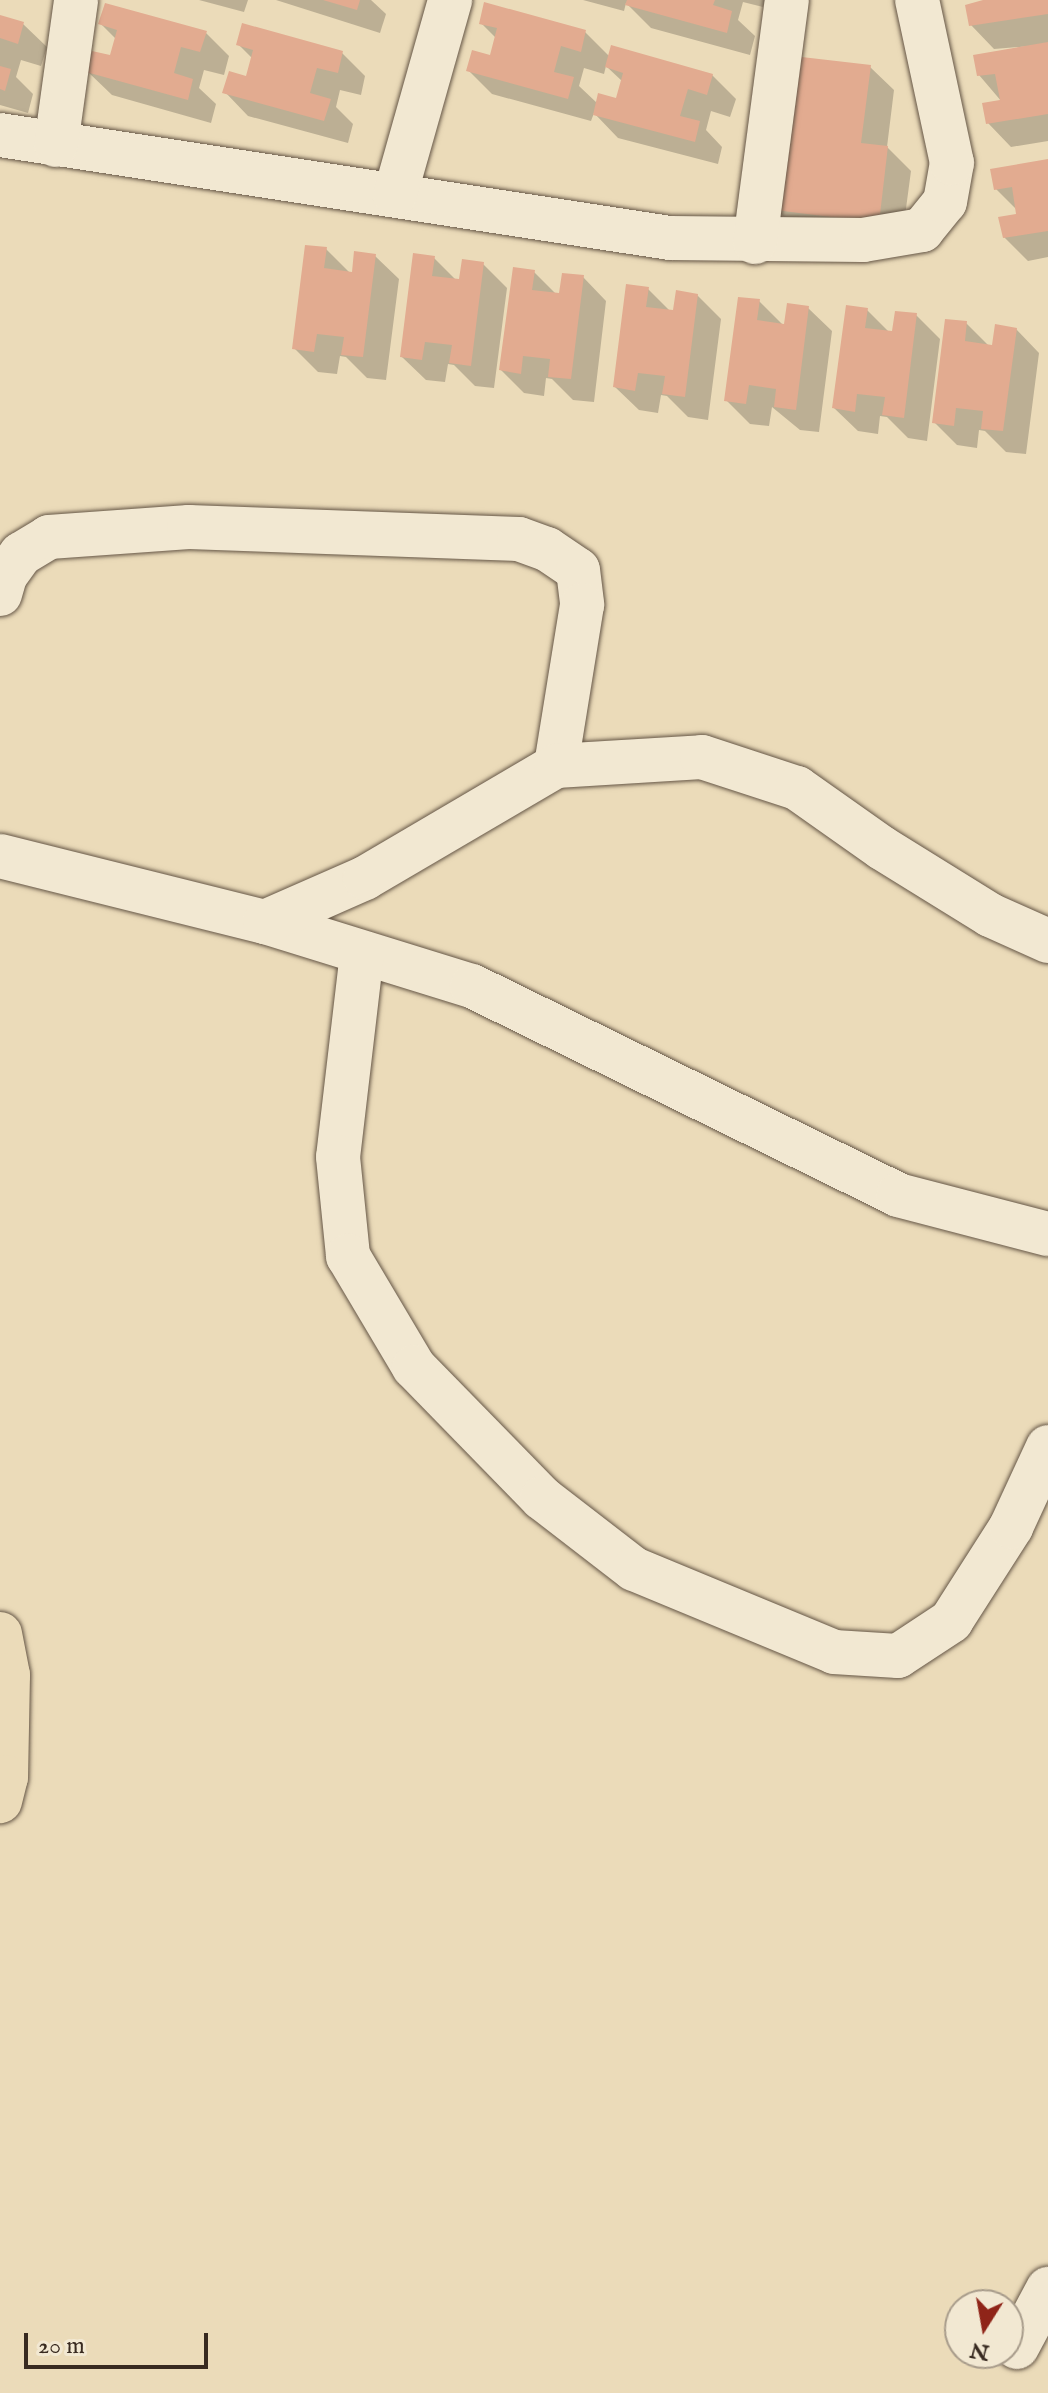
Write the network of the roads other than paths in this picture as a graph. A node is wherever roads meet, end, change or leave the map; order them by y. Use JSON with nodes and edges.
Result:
{"nodes":[{"id":1,"x":76,"y":0,"type":"edge"},
{"id":2,"x":450,"y":0,"type":"edge"},
{"id":3,"x":787,"y":0,"type":"edge"},
{"id":4,"x":917,"y":0,"type":"edge"},
{"id":5,"x":0,"y":135,"type":"edge"},
{"id":6,"x":56,"y":145,"type":"junction"},
{"id":7,"x":395,"y":195,"type":"junction"},
{"id":8,"x":755,"y":242,"type":"junction"},
{"id":9,"x":0,"y":594,"type":"edge"},
{"id":10,"x":556,"y":766,"type":"junction"},
{"id":11,"x":0,"y":856,"type":"edge"},
{"id":12,"x":265,"y":922,"type":"junction"},
{"id":13,"x":1048,"y":941,"type":"edge"},
{"id":14,"x":362,"y":953,"type":"junction"},
{"id":15,"x":1048,"y":1234,"type":"edge"},
{"id":16,"x":1048,"y":1447,"type":"edge"},
{"id":17,"x":0,"y":1634,"type":"edge"},
{"id":18,"x":0,"y":1801,"type":"edge"},
{"id":19,"x":1048,"y":2289,"type":"edge"},
{"id":20,"x":1024,"y":2334,"type":"edge"}],
"edges":[{"from":1,"to":6,"type":"street"},
{"from":2,"to":7,"type":"street"},
{"from":3,"to":8,"type":"street"},
{"from":4,"to":8,"type":"street"},
{"from":5,"to":6,"type":"street"},
{"from":6,"to":7,"type":"street"},
{"from":7,"to":8,"type":"street"},
{"from":9,"to":10,"type":"street"},
{"from":10,"to":12,"type":"street"},
{"from":10,"to":13,"type":"street"},
{"from":11,"to":12,"type":"street"},
{"from":12,"to":14,"type":"street"},
{"from":14,"to":15,"type":"street"},
{"from":14,"to":16,"type":"street"},
{"from":17,"to":18,"type":"main road"},
{"from":19,"to":20,"type":"street"}]}
